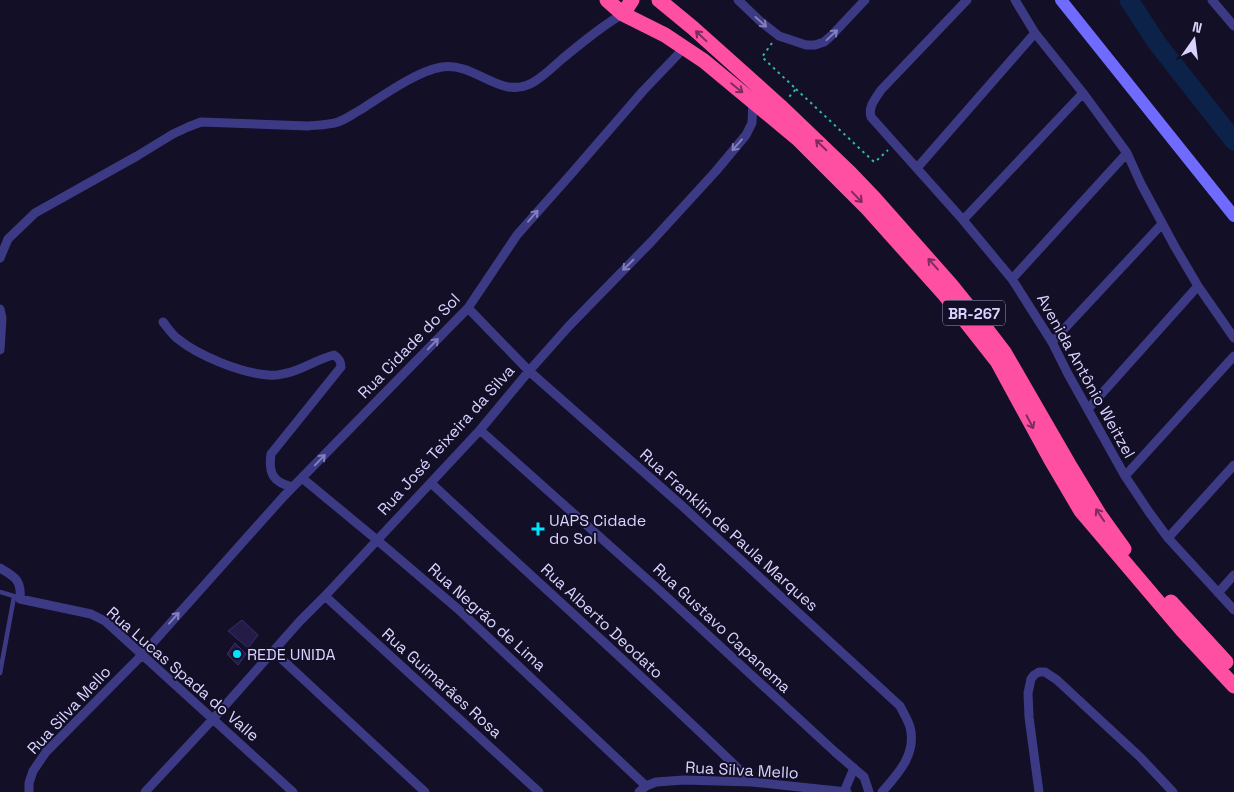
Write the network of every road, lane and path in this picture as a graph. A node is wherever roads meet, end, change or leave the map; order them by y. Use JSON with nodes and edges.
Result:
{"nodes":[{"id":1,"x":607,"y":0,"type":"edge"},
{"id":2,"x":632,"y":0,"type":"edge"},
{"id":3,"x":659,"y":0,"type":"edge"},
{"id":4,"x":738,"y":0,"type":"edge"},
{"id":5,"x":865,"y":0,"type":"edge"},
{"id":6,"x":967,"y":0,"type":"edge"},
{"id":7,"x":1015,"y":0,"type":"edge"},
{"id":8,"x":1061,"y":0,"type":"edge"},
{"id":9,"x":1212,"y":0,"type":"edge"},
{"id":10,"x":623,"y":14,"type":"junction"},
{"id":11,"x":1233,"y":23,"type":"edge"},
{"id":12,"x":1035,"y":33,"type":"junction"},
{"id":13,"x":779,"y":36,"type":"junction"},
{"id":14,"x":685,"y":47,"type":"junction"},
{"id":15,"x":796,"y":89,"type":"junction"},
{"id":16,"x":1083,"y":93,"type":"junction"},
{"id":17,"x":789,"y":96,"type":"dead end"},
{"id":18,"x":753,"y":101,"type":"junction"},
{"id":19,"x":894,"y":143,"type":"junction"},
{"id":20,"x":1127,"y":153,"type":"junction"},
{"id":21,"x":917,"y":168,"type":"junction"},
{"id":22,"x":1234,"y":216,"type":"edge"},
{"id":23,"x":963,"y":220,"type":"junction"},
{"id":24,"x":1162,"y":224,"type":"junction"},
{"id":25,"x":0,"y":258,"type":"edge"},
{"id":26,"x":1012,"y":279,"type":"junction"},
{"id":27,"x":1198,"y":286,"type":"junction"},
{"id":28,"x":468,"y":308,"type":"junction"},
{"id":29,"x":0,"y":309,"type":"edge"},
{"id":30,"x":163,"y":322,"type":"dead end"},
{"id":31,"x":1234,"y":338,"type":"edge"},
{"id":32,"x":1052,"y":342,"type":"junction"},
{"id":33,"x":0,"y":350,"type":"edge"},
{"id":34,"x":1234,"y":356,"type":"edge"},
{"id":35,"x":529,"y":371,"type":"junction"},
{"id":36,"x":1088,"y":409,"type":"junction"},
{"id":37,"x":480,"y":430,"type":"junction"},
{"id":38,"x":1234,"y":465,"type":"edge"},
{"id":39,"x":1125,"y":476,"type":"junction"},
{"id":40,"x":302,"y":478,"type":"junction"},
{"id":41,"x":431,"y":483,"type":"junction"},
{"id":42,"x":294,"y":487,"type":"junction"},
{"id":43,"x":1168,"y":538,"type":"junction"},
{"id":44,"x":377,"y":540,"type":"junction"},
{"id":45,"x":0,"y":568,"type":"edge"},
{"id":46,"x":1234,"y":575,"type":"edge"},
{"id":47,"x":0,"y":592,"type":"edge"},
{"id":48,"x":1218,"y":593,"type":"junction"},
{"id":49,"x":325,"y":596,"type":"junction"},
{"id":50,"x":17,"y":598,"type":"junction"},
{"id":51,"x":1234,"y":610,"type":"edge"},
{"id":52,"x":273,"y":651,"type":"junction"},
{"id":53,"x":142,"y":654,"type":"junction"},
{"id":54,"x":1234,"y":671,"type":"edge"},
{"id":55,"x":0,"y":673,"type":"edge"},
{"id":56,"x":1234,"y":686,"type":"edge"},
{"id":57,"x":213,"y":719,"type":"junction"},
{"id":58,"x":854,"y":768,"type":"junction"},
{"id":59,"x":752,"y":782,"type":"junction"},
{"id":60,"x":642,"y":789,"type":"edge"},
{"id":61,"x":29,"y":792,"type":"edge"},
{"id":62,"x":145,"y":792,"type":"edge"},
{"id":63,"x":293,"y":792,"type":"edge"},
{"id":64,"x":425,"y":792,"type":"edge"},
{"id":65,"x":539,"y":792,"type":"edge"},
{"id":66,"x":845,"y":792,"type":"edge"},
{"id":67,"x":869,"y":792,"type":"edge"},
{"id":68,"x":882,"y":792,"type":"edge"},
{"id":69,"x":1039,"y":792,"type":"edge"},
{"id":70,"x":1172,"y":792,"type":"edge"}],
"edges":[{"from":1,"to":10,"type":"highway","number":"BR-267"},
{"from":2,"to":10,"type":"highway"},
{"from":3,"to":14,"type":"highway"},
{"from":54,"to":3,"type":"highway","number":"BR-267","one_way":true},
{"from":4,"to":13,"type":"street","one_way":true},
{"from":13,"to":5,"type":"street","one_way":true},
{"from":6,"to":19,"type":"street","name":"Avenida Antônio Weitzel"},
{"from":7,"to":12,"type":"street"},
{"from":8,"to":22,"type":"main road"},
{"from":9,"to":11,"type":"street"},
{"from":10,"to":14,"type":"highway","number":"BR-267"},
{"from":10,"to":25,"type":"street"},
{"from":12,"to":16,"type":"street"},
{"from":12,"to":21,"type":"street"},
{"from":13,"to":15,"type":"path"},
{"from":14,"to":18,"type":"highway","number":"BR-267","one_way":true},
{"from":28,"to":14,"type":"street","name":"Rua Cidade do Sol","one_way":true},
{"from":15,"to":17,"type":"path"},
{"from":15,"to":19,"type":"path"},
{"from":16,"to":20,"type":"street"},
{"from":16,"to":23,"type":"street"},
{"from":18,"to":35,"type":"street","name":"Rua José Teixeira da Silva","one_way":true},
{"from":18,"to":56,"type":"highway","number":"BR-267","one_way":true},
{"from":19,"to":21,"type":"street","name":"Avenida Antônio Weitzel"},
{"from":20,"to":24,"type":"street"},
{"from":20,"to":26,"type":"street"},
{"from":21,"to":23,"type":"street","name":"Avenida Antônio Weitzel"},
{"from":23,"to":26,"type":"street","name":"Avenida Antônio Weitzel"},
{"from":24,"to":27,"type":"street"},
{"from":24,"to":32,"type":"street"},
{"from":26,"to":32,"type":"street","name":"Avenida Antônio Weitzel"},
{"from":27,"to":31,"type":"street"},
{"from":27,"to":36,"type":"street"},
{"from":28,"to":35,"type":"street","name":"Rua Franklin de Paula Marques"},
{"from":40,"to":28,"type":"street","name":"Rua Cidade do Sol","one_way":true},
{"from":29,"to":33,"type":"street"},
{"from":30,"to":42,"type":"street"},
{"from":32,"to":36,"type":"street","name":"Avenida Antônio Weitzel"},
{"from":34,"to":39,"type":"street"},
{"from":35,"to":37,"type":"street","name":"Rua José Teixeira da Silva"},
{"from":35,"to":68,"type":"street","name":"Rua Franklin de Paula Marques"},
{"from":36,"to":39,"type":"street","name":"Avenida Antônio Weitzel"},
{"from":37,"to":41,"type":"street","name":"Rua José Teixeira da Silva"},
{"from":37,"to":58,"type":"street","name":"Rua Gustavo Capanema"},
{"from":38,"to":43,"type":"street"},
{"from":39,"to":43,"type":"street","name":"Avenida Antônio Weitzel"},
{"from":40,"to":42,"type":"street","name":"Rua Cidade do Sol"},
{"from":40,"to":44,"type":"street","name":"Rua Negrão de Lima"},
{"from":41,"to":44,"type":"street","name":"Rua José Teixeira da Silva"},
{"from":41,"to":59,"type":"street","name":"Rua Alberto Deodato"},
{"from":53,"to":42,"type":"street","name":"Rua Cidade do Sol","one_way":true},
{"from":43,"to":48,"type":"street","name":"Avenida Antônio Weitzel"},
{"from":44,"to":49,"type":"street","name":"Rua José Teixeira da Silva"},
{"from":44,"to":60,"type":"street","name":"Rua Negrão de Lima"},
{"from":45,"to":50,"type":"street"},
{"from":46,"to":48,"type":"street"},
{"from":47,"to":50,"type":"lane"},
{"from":48,"to":51,"type":"street","name":"Avenida Antônio Weitzel"},
{"from":49,"to":52,"type":"street","name":"Rua José Teixeira da Silva"},
{"from":49,"to":65,"type":"street","name":"Rua Guimarães Rosa"},
{"from":50,"to":53,"type":"street","name":"Rua Lucas Spada do Valle"},
{"from":50,"to":55,"type":"lane"},
{"from":52,"to":57,"type":"street","name":"Rua José Teixeira da Silva"},
{"from":52,"to":64,"type":"street"},
{"from":53,"to":57,"type":"street","name":"Rua Lucas Spada do Valle"},
{"from":53,"to":61,"type":"street","name":"Rua Silva Mello"},
{"from":57,"to":62,"type":"street","name":"Rua José Teixeira da Silva"},
{"from":57,"to":63,"type":"street","name":"Rua Lucas Spada do Valle"},
{"from":58,"to":66,"type":"street"},
{"from":58,"to":67,"type":"street","name":"Rua Gustavo Capanema"},
{"from":59,"to":60,"type":"street","name":"Rua Silva Mello"},
{"from":59,"to":66,"type":"street","name":"Rua Silva Mello"},
{"from":69,"to":70,"type":"street"}]}
